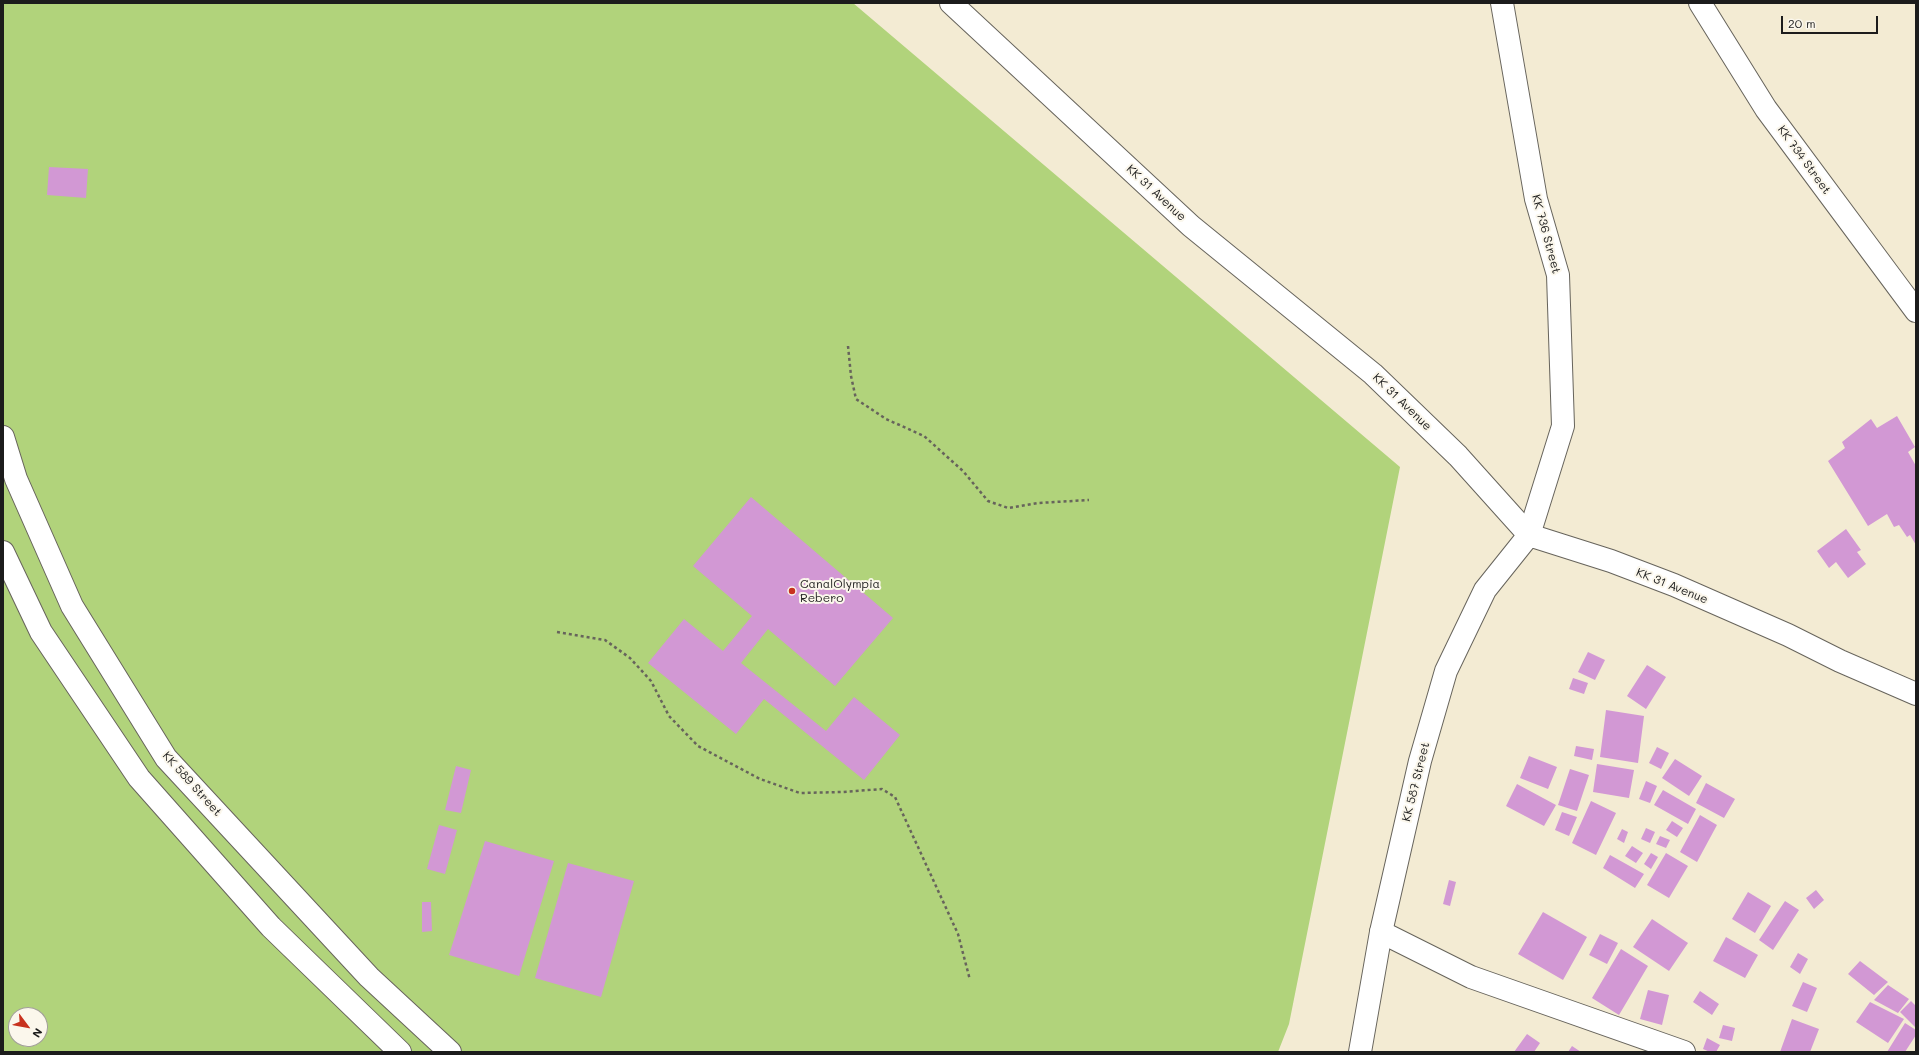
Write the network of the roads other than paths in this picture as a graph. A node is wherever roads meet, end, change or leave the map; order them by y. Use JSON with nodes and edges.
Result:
{"nodes":[{"id":1,"x":951,"y":3,"type":"edge"},
{"id":2,"x":1502,"y":3,"type":"edge"},
{"id":3,"x":1700,"y":3,"type":"edge"},
{"id":4,"x":1916,"y":311,"type":"edge"},
{"id":5,"x":3,"y":437,"type":"edge"},
{"id":6,"x":1528,"y":535,"type":"junction"},
{"id":7,"x":3,"y":552,"type":"edge"},
{"id":8,"x":1916,"y":694,"type":"edge"},
{"id":9,"x":1381,"y":932,"type":"junction"},
{"id":10,"x":400,"y":1052,"type":"edge"},
{"id":11,"x":450,"y":1052,"type":"edge"},
{"id":12,"x":1360,"y":1052,"type":"edge"},
{"id":13,"x":1684,"y":1052,"type":"edge"}],
"edges":[{"from":1,"to":6,"type":"street","name":"KK 31 Avenue"},
{"from":2,"to":6,"type":"street","name":"KK 736 Street"},
{"from":3,"to":4,"type":"street","name":"KK 734 Street"},
{"from":5,"to":11,"type":"street","name":"KK 589 Street"},
{"from":6,"to":8,"type":"street","name":"KK 31 Avenue"},
{"from":6,"to":9,"type":"street","name":"KK 587 Street"},
{"from":7,"to":10,"type":"street"},
{"from":9,"to":12,"type":"street","name":"KK 587 Street"},
{"from":9,"to":13,"type":"street"}]}
